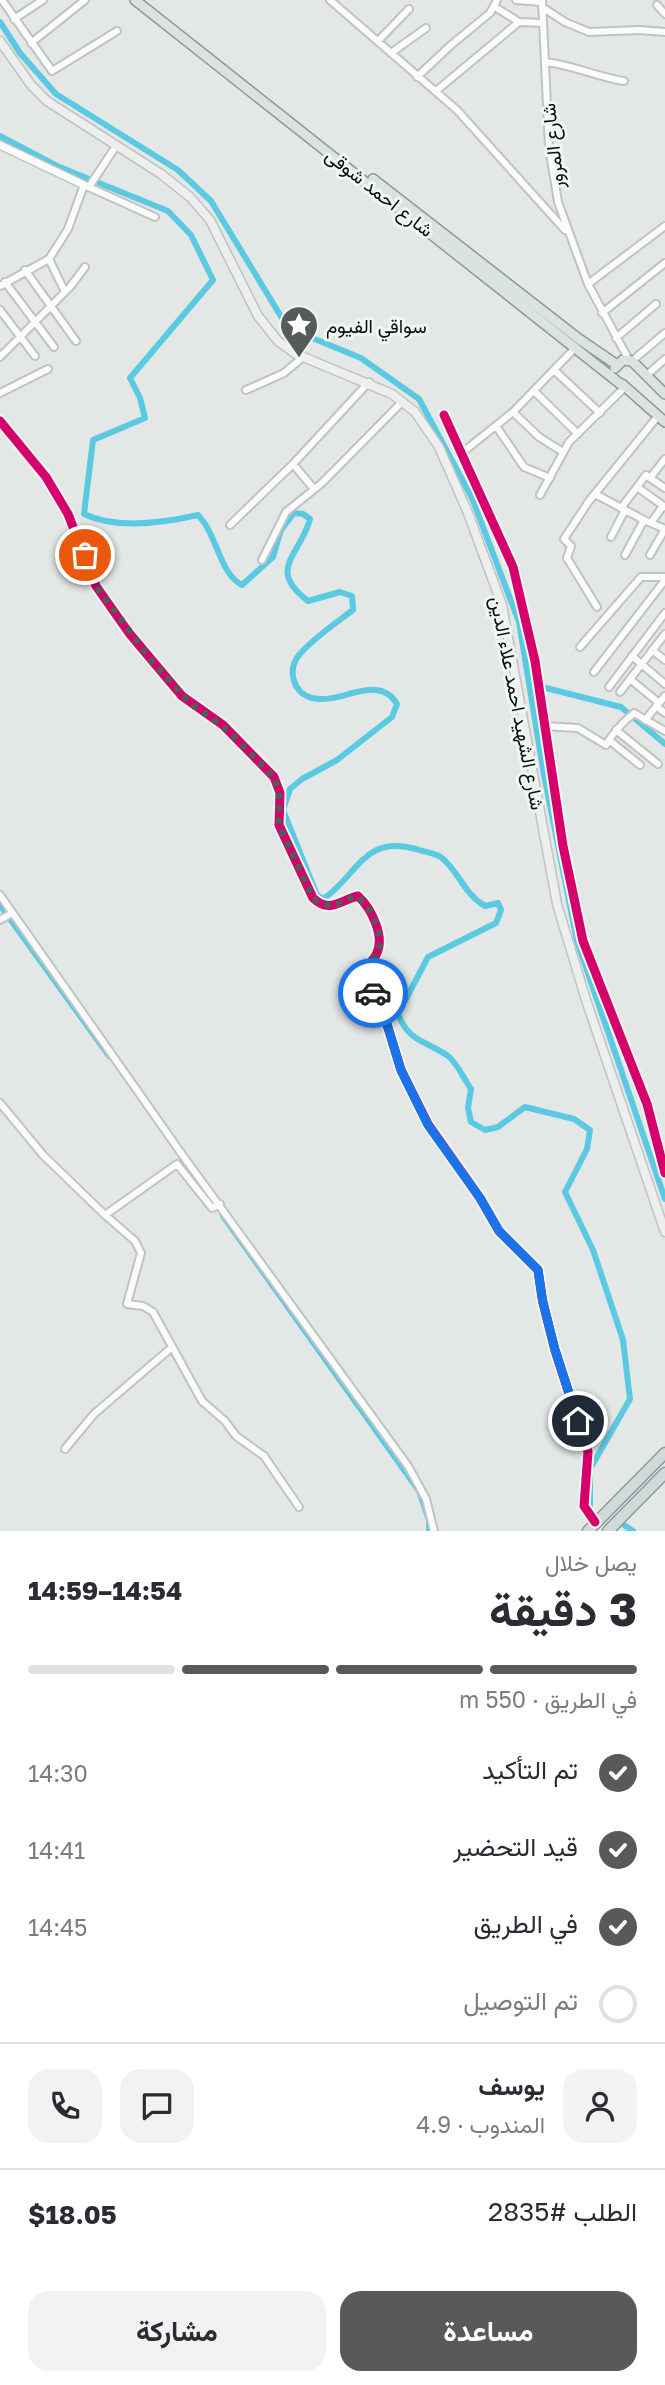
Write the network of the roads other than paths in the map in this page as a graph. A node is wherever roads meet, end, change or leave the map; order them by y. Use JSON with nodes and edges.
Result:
{"nodes":[{"id":1,"x":2,"y":0,"type":"edge"},
{"id":2,"x":43,"y":0,"type":"edge"},
{"id":3,"x":85,"y":0,"type":"edge"},
{"id":4,"x":135,"y":0,"type":"edge"},
{"id":5,"x":144,"y":0,"type":"edge"},
{"id":6,"x":330,"y":0,"type":"edge"},
{"id":7,"x":516,"y":0,"type":"edge"},
{"id":8,"x":496,"y":3,"type":"edge"},
{"id":9,"x":542,"y":4,"type":"edge"},
{"id":10,"x":657,"y":5,"type":"dead end"},
{"id":11,"x":409,"y":9,"type":"dead end"},
{"id":12,"x":665,"y":14,"type":"edge"},
{"id":13,"x":14,"y":19,"type":"junction"},
{"id":14,"x":519,"y":22,"type":"junction"},
{"id":15,"x":543,"y":22,"type":"junction"},
{"id":16,"x":426,"y":28,"type":"dead end"},
{"id":17,"x":117,"y":31,"type":"dead end"},
{"id":18,"x":665,"y":32,"type":"edge"},
{"id":19,"x":0,"y":41,"type":"edge"},
{"id":20,"x":378,"y":41,"type":"junction"},
{"id":21,"x":30,"y":43,"type":"junction"},
{"id":22,"x":3,"y":51,"type":"edge"},
{"id":23,"x":391,"y":53,"type":"junction"},
{"id":24,"x":545,"y":62,"type":"junction"},
{"id":25,"x":417,"y":77,"type":"junction"},
{"id":26,"x":624,"y":81,"type":"dead end"},
{"id":27,"x":436,"y":92,"type":"junction"},
{"id":28,"x":0,"y":145,"type":"edge"},
{"id":29,"x":116,"y":146,"type":"junction"},
{"id":30,"x":88,"y":185,"type":"junction"},
{"id":31,"x":155,"y":217,"type":"dead end"},
{"id":32,"x":665,"y":226,"type":"edge"},
{"id":33,"x":566,"y":231,"type":"junction"},
{"id":34,"x":49,"y":259,"type":"junction"},
{"id":35,"x":665,"y":263,"type":"edge"},
{"id":36,"x":85,"y":267,"type":"dead end"},
{"id":37,"x":25,"y":270,"type":"junction"},
{"id":38,"x":3,"y":284,"type":"edge"},
{"id":39,"x":588,"y":284,"type":"junction"},
{"id":40,"x":65,"y":292,"type":"junction"},
{"id":41,"x":656,"y":304,"type":"dead end"},
{"id":42,"x":51,"y":306,"type":"junction"},
{"id":43,"x":602,"y":313,"type":"junction"},
{"id":44,"x":2,"y":315,"type":"edge"},
{"id":45,"x":34,"y":321,"type":"junction"},
{"id":46,"x":665,"y":333,"type":"edge"},
{"id":47,"x":19,"y":335,"type":"junction"},
{"id":48,"x":616,"y":338,"type":"junction"},
{"id":49,"x":75,"y":341,"type":"dead end"},
{"id":50,"x":54,"y":347,"type":"dead end"},
{"id":51,"x":576,"y":347,"type":"junction"},
{"id":52,"x":36,"y":356,"type":"dead end"},
{"id":53,"x":0,"y":357,"type":"edge"},
{"id":54,"x":303,"y":357,"type":"junction"},
{"id":55,"x":665,"y":359,"type":"edge"},
{"id":56,"x":631,"y":360,"type":"junction"},
{"id":57,"x":617,"y":365,"type":"junction"},
{"id":58,"x":48,"y":369,"type":"dead end"},
{"id":59,"x":554,"y":370,"type":"junction"},
{"id":60,"x":648,"y":374,"type":"junction"},
{"id":61,"x":369,"y":382,"type":"junction"},
{"id":62,"x":624,"y":387,"type":"junction"},
{"id":63,"x":246,"y":390,"type":"dead end"},
{"id":64,"x":534,"y":391,"type":"junction"},
{"id":65,"x":0,"y":393,"type":"edge"},
{"id":66,"x":665,"y":393,"type":"edge"},
{"id":67,"x":402,"y":402,"type":"junction"},
{"id":68,"x":646,"y":406,"type":"junction"},
{"id":69,"x":665,"y":407,"type":"edge"},
{"id":70,"x":513,"y":412,"type":"junction"},
{"id":71,"x":600,"y":413,"type":"junction"},
{"id":72,"x":444,"y":415,"type":"dead end"},
{"id":73,"x":662,"y":419,"type":"edge"},
{"id":74,"x":1,"y":425,"type":"edge"},
{"id":75,"x":496,"y":426,"type":"junction"},
{"id":76,"x":578,"y":434,"type":"junction"},
{"id":77,"x":463,"y":452,"type":"junction"},
{"id":78,"x":563,"y":452,"type":"junction"},
{"id":79,"x":665,"y":459,"type":"edge"},
{"id":80,"x":293,"y":464,"type":"junction"},
{"id":81,"x":550,"y":478,"type":"junction"},
{"id":82,"x":650,"y":478,"type":"junction"},
{"id":83,"x":637,"y":486,"type":"junction"},
{"id":84,"x":665,"y":488,"type":"edge"},
{"id":85,"x":314,"y":489,"type":"junction"},
{"id":86,"x":595,"y":494,"type":"junction"},
{"id":87,"x":540,"y":495,"type":"dead end"},
{"id":88,"x":664,"y":507,"type":"edge"},
{"id":89,"x":623,"y":509,"type":"junction"},
{"id":90,"x":648,"y":522,"type":"junction"},
{"id":91,"x":230,"y":525,"type":"dead end"},
{"id":92,"x":611,"y":537,"type":"dead end"},
{"id":93,"x":625,"y":555,"type":"dead end"},
{"id":94,"x":650,"y":555,"type":"dead end"},
{"id":95,"x":262,"y":560,"type":"dead end"},
{"id":96,"x":665,"y":578,"type":"edge"},
{"id":97,"x":597,"y":607,"type":"dead end"},
{"id":98,"x":665,"y":613,"type":"edge"},
{"id":99,"x":665,"y":634,"type":"edge"},
{"id":100,"x":580,"y":647,"type":"dead end"},
{"id":101,"x":652,"y":650,"type":"junction"},
{"id":102,"x":632,"y":656,"type":"junction"},
{"id":103,"x":665,"y":660,"type":"edge"},
{"id":104,"x":642,"y":664,"type":"junction"},
{"id":105,"x":594,"y":672,"type":"dead end"},
{"id":106,"x":630,"y":679,"type":"junction"},
{"id":107,"x":665,"y":684,"type":"edge"},
{"id":108,"x":609,"y":687,"type":"dead end"},
{"id":109,"x":620,"y":692,"type":"dead end"},
{"id":110,"x":665,"y":696,"type":"edge"},
{"id":111,"x":658,"y":704,"type":"junction"},
{"id":112,"x":665,"y":713,"type":"edge"},
{"id":113,"x":645,"y":720,"type":"junction"},
{"id":114,"x":544,"y":726,"type":"junction"},
{"id":115,"x":616,"y":730,"type":"junction"},
{"id":116,"x":665,"y":731,"type":"edge"},
{"id":117,"x":609,"y":740,"type":"junction"},
{"id":118,"x":658,"y":764,"type":"dead end"},
{"id":119,"x":640,"y":765,"type":"dead end"},
{"id":120,"x":0,"y":895,"type":"edge"},
{"id":121,"x":6,"y":916,"type":"edge"},
{"id":122,"x":0,"y":1103,"type":"edge"},
{"id":123,"x":665,"y":1173,"type":"edge"},
{"id":124,"x":218,"y":1206,"type":"junction"},
{"id":125,"x":106,"y":1215,"type":"junction"},
{"id":126,"x":665,"y":1232,"type":"edge"},
{"id":127,"x":171,"y":1348,"type":"junction"},
{"id":128,"x":65,"y":1449,"type":"dead end"},
{"id":129,"x":665,"y":1453,"type":"edge"},
{"id":130,"x":665,"y":1473,"type":"edge"},
{"id":131,"x":299,"y":1507,"type":"dead end"},
{"id":132,"x":595,"y":1522,"type":"junction"},
{"id":133,"x":613,"y":1529,"type":"edge"},
{"id":134,"x":434,"y":1531,"type":"edge"},
{"id":135,"x":588,"y":1531,"type":"edge"}],
"edges":[{"from":1,"to":13,"type":"street"},
{"from":2,"to":13,"type":"street"},
{"from":3,"to":21,"type":"street"},
{"from":4,"to":51,"type":"main road","name":"شارع احمد شوقى"},
{"from":5,"to":57,"type":"main road","name":"شارع احمد شوقى"},
{"from":6,"to":20,"type":"street"},
{"from":7,"to":9,"type":"street"},
{"from":8,"to":14,"type":"street"},
{"from":8,"to":25,"type":"street"},
{"from":9,"to":15,"type":"street","name":"شارع المرور"},
{"from":9,"to":18,"type":"street"},
{"from":10,"to":12,"type":"street"},
{"from":11,"to":20,"type":"street"},
{"from":13,"to":21,"type":"street"},
{"from":14,"to":15,"type":"street"},
{"from":14,"to":27,"type":"street"},
{"from":15,"to":24,"type":"street","name":"شارع المرور"},
{"from":16,"to":23,"type":"street"},
{"from":17,"to":21,"type":"street"},
{"from":19,"to":22,"type":"main road","name":"شارع الشهيد احمد علاء الدين"},
{"from":20,"to":23,"type":"street"},
{"from":22,"to":29,"type":"main road","name":"شارع الشهيد احمد علاء الدين"},
{"from":23,"to":25,"type":"street"},
{"from":24,"to":26,"type":"street"},
{"from":24,"to":33,"type":"street","name":"شارع المرور"},
{"from":25,"to":27,"type":"street"},
{"from":27,"to":33,"type":"street"},
{"from":28,"to":30,"type":"street"},
{"from":29,"to":30,"type":"street"},
{"from":29,"to":54,"type":"main road","name":"شارع الشهيد احمد علاء الدين"},
{"from":30,"to":31,"type":"street"},
{"from":30,"to":34,"type":"street"},
{"from":32,"to":39,"type":"street"},
{"from":33,"to":39,"type":"street","name":"شارع المرور"},
{"from":34,"to":37,"type":"street"},
{"from":34,"to":40,"type":"street"},
{"from":35,"to":43,"type":"street"},
{"from":36,"to":40,"type":"street"},
{"from":37,"to":38,"type":"street"},
{"from":37,"to":42,"type":"street"},
{"from":38,"to":45,"type":"street"},
{"from":39,"to":43,"type":"street","name":"شارع المرور"},
{"from":40,"to":42,"type":"street"},
{"from":41,"to":48,"type":"street"},
{"from":42,"to":45,"type":"street"},
{"from":42,"to":49,"type":"street"},
{"from":43,"to":48,"type":"street","name":"شارع المرور"},
{"from":44,"to":47,"type":"street"},
{"from":45,"to":47,"type":"street"},
{"from":45,"to":50,"type":"street"},
{"from":46,"to":56,"type":"street"},
{"from":47,"to":52,"type":"street"},
{"from":47,"to":53,"type":"street"},
{"from":48,"to":56,"type":"street","name":"شارع المرور"},
{"from":51,"to":59,"type":"street"},
{"from":51,"to":62,"type":"main road","name":"شارع احمد شوقى"},
{"from":54,"to":61,"type":"main road","name":"شارع الشهيد احمد علاء الدين"},
{"from":54,"to":63,"type":"street"},
{"from":55,"to":60,"type":"street"},
{"from":56,"to":57,"type":"main road"},
{"from":56,"to":60,"type":"main road"},
{"from":57,"to":62,"type":"main road"},
{"from":58,"to":65,"type":"street"},
{"from":59,"to":64,"type":"street"},
{"from":59,"to":71,"type":"street"},
{"from":60,"to":66,"type":"main road"},
{"from":61,"to":67,"type":"main road","name":"شارع الشهيد احمد علاء الدين"},
{"from":61,"to":80,"type":"street"},
{"from":62,"to":68,"type":"main road","name":"شارع احمد شوقى"},
{"from":62,"to":71,"type":"street"},
{"from":64,"to":70,"type":"street"},
{"from":64,"to":76,"type":"street"},
{"from":67,"to":85,"type":"street"},
{"from":67,"to":126,"type":"main road","name":"شارع الشهيد احمد علاء الدين"},
{"from":68,"to":69,"type":"main road"},
{"from":68,"to":73,"type":"main road","name":"شارع احمد شوقى"},
{"from":70,"to":75,"type":"street"},
{"from":70,"to":78,"type":"street"},
{"from":71,"to":76,"type":"street"},
{"from":72,"to":77,"type":"street"},
{"from":73,"to":86,"type":"street"},
{"from":74,"to":132,"type":"street"},
{"from":75,"to":77,"type":"street"},
{"from":75,"to":81,"type":"street"},
{"from":76,"to":78,"type":"street"},
{"from":77,"to":114,"type":"street"},
{"from":78,"to":81,"type":"street"},
{"from":79,"to":82,"type":"street"},
{"from":80,"to":85,"type":"street"},
{"from":80,"to":91,"type":"street"},
{"from":81,"to":87,"type":"street"},
{"from":82,"to":83,"type":"street"},
{"from":82,"to":84,"type":"street"},
{"from":83,"to":88,"type":"street"},
{"from":83,"to":89,"type":"street"},
{"from":85,"to":95,"type":"street"},
{"from":86,"to":89,"type":"street"},
{"from":86,"to":97,"type":"street"},
{"from":88,"to":90,"type":"street"},
{"from":89,"to":90,"type":"street"},
{"from":89,"to":92,"type":"street"},
{"from":90,"to":93,"type":"street"},
{"from":90,"to":94,"type":"street"},
{"from":96,"to":100,"type":"street"},
{"from":96,"to":105,"type":"street"},
{"from":98,"to":102,"type":"street"},
{"from":99,"to":101,"type":"street"},
{"from":101,"to":103,"type":"street"},
{"from":101,"to":104,"type":"street"},
{"from":102,"to":104,"type":"street"},
{"from":102,"to":108,"type":"street"},
{"from":104,"to":106,"type":"street"},
{"from":104,"to":107,"type":"street"},
{"from":106,"to":109,"type":"street"},
{"from":106,"to":111,"type":"street"},
{"from":110,"to":111,"type":"street"},
{"from":111,"to":112,"type":"street"},
{"from":111,"to":113,"type":"street"},
{"from":113,"to":115,"type":"street"},
{"from":113,"to":116,"type":"street"},
{"from":114,"to":117,"type":"street"},
{"from":114,"to":123,"type":"street"},
{"from":115,"to":117,"type":"street"},
{"from":115,"to":118,"type":"street"},
{"from":117,"to":119,"type":"street"},
{"from":120,"to":121,"type":"street"},
{"from":121,"to":124,"type":"street"},
{"from":122,"to":125,"type":"street"},
{"from":124,"to":125,"type":"street"},
{"from":124,"to":134,"type":"street"},
{"from":125,"to":127,"type":"street"},
{"from":127,"to":128,"type":"street"},
{"from":127,"to":131,"type":"street"},
{"from":129,"to":132,"type":"highway"},
{"from":130,"to":133,"type":"highway"},
{"from":132,"to":135,"type":"highway"}]}
